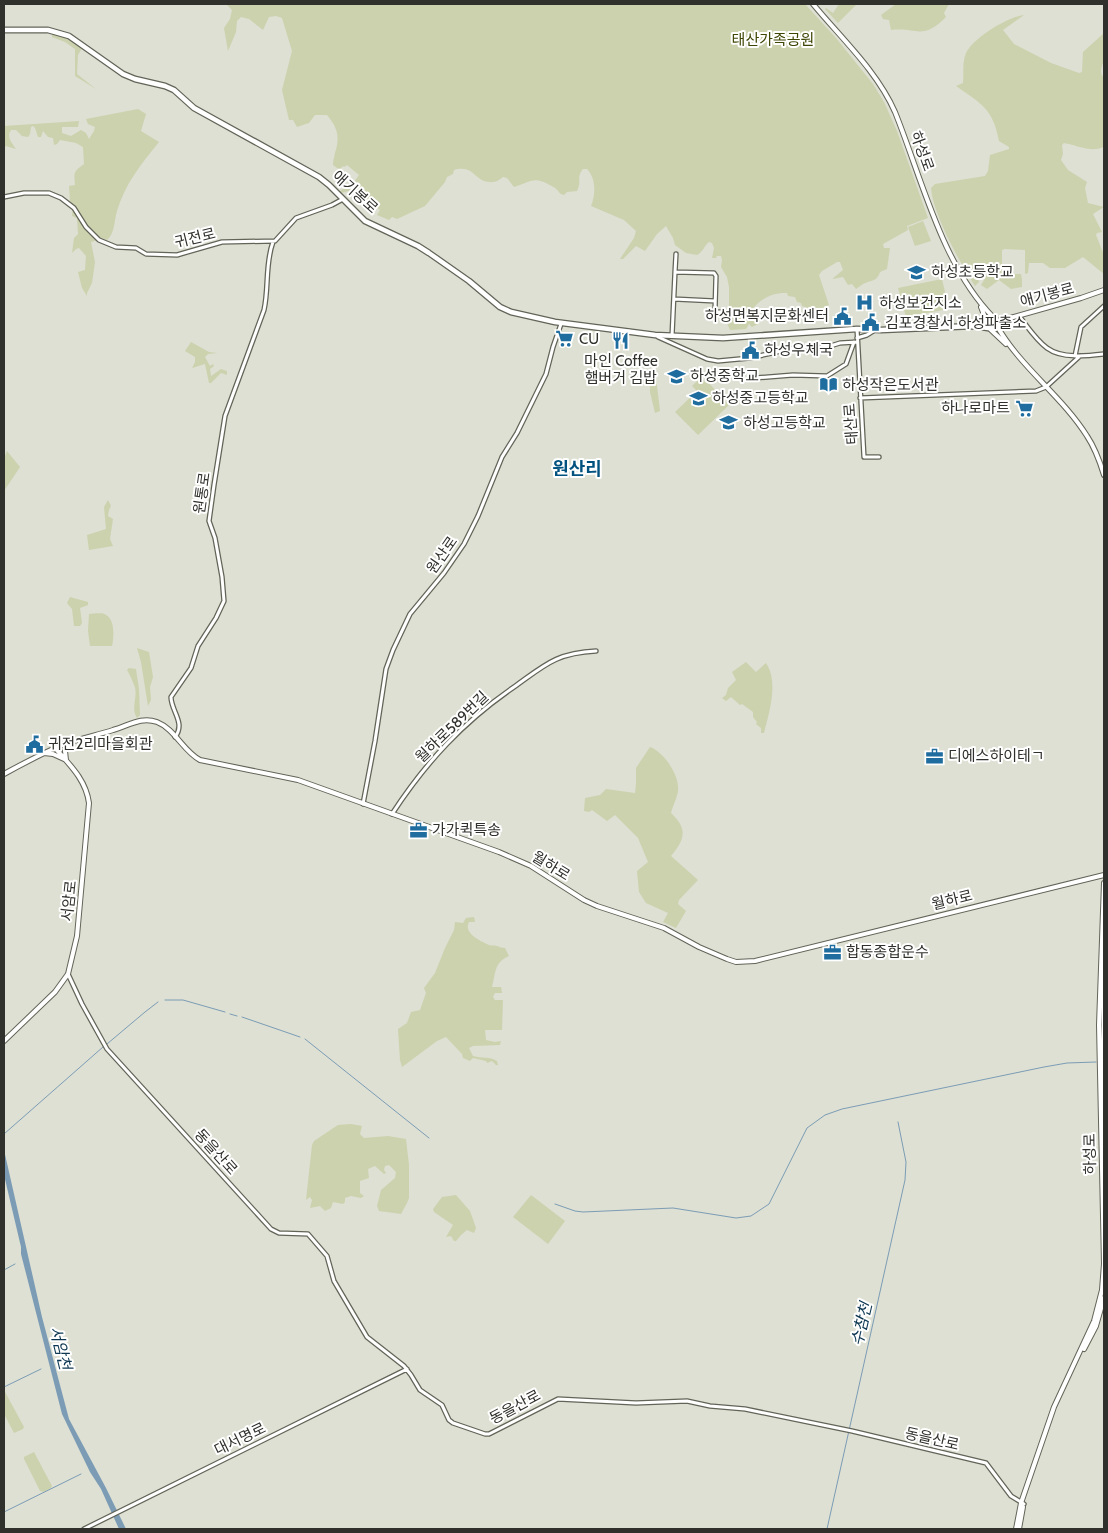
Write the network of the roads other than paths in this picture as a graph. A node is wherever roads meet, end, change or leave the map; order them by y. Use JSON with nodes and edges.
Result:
{"nodes":[{"id":1,"x":813,"y":4,"type":"edge"},
{"id":2,"x":4,"y":30,"type":"edge"},
{"id":3,"x":4,"y":198,"type":"edge"},
{"id":4,"x":343,"y":199,"type":"junction"},
{"id":5,"x":273,"y":242,"type":"junction"},
{"id":6,"x":676,"y":254,"type":"dead end"},
{"id":7,"x":675,"y":272,"type":"junction"},
{"id":8,"x":1104,"y":290,"type":"edge"},
{"id":9,"x":674,"y":299,"type":"junction"},
{"id":10,"x":715,"y":301,"type":"junction"},
{"id":11,"x":980,"y":302,"type":"junction"},
{"id":12,"x":1104,"y":306,"type":"edge"},
{"id":13,"x":726,"y":312,"type":"dead end"},
{"id":14,"x":1018,"y":315,"type":"junction"},
{"id":15,"x":994,"y":318,"type":"junction"},
{"id":16,"x":1010,"y":318,"type":"junction"},
{"id":17,"x":986,"y":320,"type":"junction"},
{"id":18,"x":561,"y":324,"type":"junction"},
{"id":19,"x":974,"y":326,"type":"junction"},
{"id":20,"x":997,"y":326,"type":"junction"},
{"id":21,"x":857,"y":329,"type":"junction"},
{"id":22,"x":989,"y":329,"type":"junction"},
{"id":23,"x":875,"y":330,"type":"junction"},
{"id":24,"x":655,"y":335,"type":"junction"},
{"id":25,"x":672,"y":336,"type":"junction"},
{"id":26,"x":856,"y":341,"type":"junction"},
{"id":27,"x":1010,"y":347,"type":"junction"},
{"id":28,"x":1104,"y":354,"type":"edge"},
{"id":29,"x":1075,"y":356,"type":"junction"},
{"id":30,"x":1080,"y":356,"type":"junction"},
{"id":31,"x":754,"y":378,"type":"dead end"},
{"id":32,"x":1046,"y":386,"type":"junction"},
{"id":33,"x":860,"y":398,"type":"junction"},
{"id":34,"x":879,"y":457,"type":"dead end"},
{"id":35,"x":1104,"y":475,"type":"edge"},
{"id":36,"x":596,"y":651,"type":"dead end"},
{"id":37,"x":175,"y":737,"type":"junction"},
{"id":38,"x":71,"y":742,"type":"junction"},
{"id":39,"x":55,"y":748,"type":"junction"},
{"id":40,"x":43,"y":754,"type":"junction"},
{"id":41,"x":66,"y":760,"type":"junction"},
{"id":42,"x":4,"y":774,"type":"edge"},
{"id":43,"x":363,"y":804,"type":"junction"},
{"id":44,"x":392,"y":814,"type":"junction"},
{"id":45,"x":1104,"y":875,"type":"edge"},
{"id":46,"x":1104,"y":883,"type":"edge"},
{"id":47,"x":1104,"y":966,"type":"edge"},
{"id":48,"x":68,"y":974,"type":"junction"},
{"id":49,"x":4,"y":1041,"type":"edge"},
{"id":50,"x":1102,"y":1103,"type":"edge"},
{"id":51,"x":1104,"y":1144,"type":"edge"},
{"id":52,"x":1104,"y":1298,"type":"edge"},
{"id":53,"x":407,"y":1369,"type":"junction"},
{"id":54,"x":1022,"y":1503,"type":"junction"},
{"id":55,"x":84,"y":1529,"type":"edge"},
{"id":56,"x":1018,"y":1529,"type":"edge"}],
"edges":[{"from":1,"to":11,"type":"street","name":"하성로"},
{"from":2,"to":4,"type":"main road","name":"애기봉로"},
{"from":3,"to":5,"type":"street","name":"귀전로"},
{"from":4,"to":5,"type":"street"},
{"from":4,"to":18,"type":"main road","name":"애기봉로"},
{"from":5,"to":37,"type":"street","name":"원통로"},
{"from":6,"to":7,"type":"street"},
{"from":7,"to":9,"type":"street"},
{"from":7,"to":10,"type":"street"},
{"from":8,"to":14,"type":"street","name":"애기봉로"},
{"from":9,"to":10,"type":"street"},
{"from":9,"to":25,"type":"street"},
{"from":10,"to":13,"type":"street"},
{"from":11,"to":15,"type":"street","name":"하성로"},
{"from":11,"to":17,"type":"street"},
{"from":12,"to":29,"type":"street"},
{"from":14,"to":16,"type":"street","name":"애기봉로"},
{"from":14,"to":29,"type":"street"},
{"from":15,"to":16,"type":"street"},
{"from":15,"to":17,"type":"street"},
{"from":15,"to":20,"type":"street"},
{"from":16,"to":20,"type":"street","name":"애기봉로"},
{"from":17,"to":19,"type":"main road"},
{"from":17,"to":22,"type":"street"},
{"from":18,"to":24,"type":"main road","name":"애기봉로"},
{"from":18,"to":43,"type":"street","name":"원산로"},
{"from":19,"to":22,"type":"main road","name":"애기봉로"},
{"from":19,"to":23,"type":"main road","name":"애기봉로"},
{"from":20,"to":22,"type":"street"},
{"from":20,"to":27,"type":"street"},
{"from":21,"to":23,"type":"main road","name":"애기봉로"},
{"from":21,"to":25,"type":"main road","name":"애기봉로"},
{"from":21,"to":26,"type":"street","name":"태산로"},
{"from":22,"to":27,"type":"street"},
{"from":23,"to":26,"type":"street"},
{"from":24,"to":25,"type":"main road","name":"애기봉로"},
{"from":24,"to":26,"type":"street"},
{"from":26,"to":31,"type":"street","name":"태산로"},
{"from":26,"to":33,"type":"street","name":"태산로"},
{"from":27,"to":32,"type":"street"},
{"from":28,"to":30,"type":"street"},
{"from":29,"to":30,"type":"street"},
{"from":30,"to":32,"type":"street"},
{"from":32,"to":33,"type":"street"},
{"from":32,"to":35,"type":"street"},
{"from":33,"to":34,"type":"street","name":"태산로"},
{"from":36,"to":44,"type":"street","name":"월하로589번길"},
{"from":37,"to":38,"type":"street","name":"월하로"},
{"from":37,"to":43,"type":"street","name":"월하로"},
{"from":38,"to":39,"type":"street","name":"월하로"},
{"from":38,"to":41,"type":"street"},
{"from":39,"to":40,"type":"street","name":"월하로"},
{"from":39,"to":41,"type":"street","name":"서암로"},
{"from":40,"to":41,"type":"street"},
{"from":40,"to":42,"type":"street","name":"월하로"},
{"from":41,"to":48,"type":"street","name":"서암로"},
{"from":43,"to":44,"type":"street","name":"월하로"},
{"from":44,"to":45,"type":"street","name":"월하로"},
{"from":46,"to":50,"type":"street","name":"하성로"},
{"from":47,"to":50,"type":"street","name":"하성로"},
{"from":48,"to":49,"type":"street","name":"서암로"},
{"from":48,"to":53,"type":"street","name":"동을산로"},
{"from":50,"to":51,"type":"street","name":"하성로"},
{"from":50,"to":54,"type":"street","name":"하성로"},
{"from":52,"to":54,"type":"street","name":"하성로"},
{"from":53,"to":54,"type":"street","name":"동을산로"},
{"from":53,"to":55,"type":"street","name":"대서명로"},
{"from":54,"to":56,"type":"street","name":"하성로"}]}
